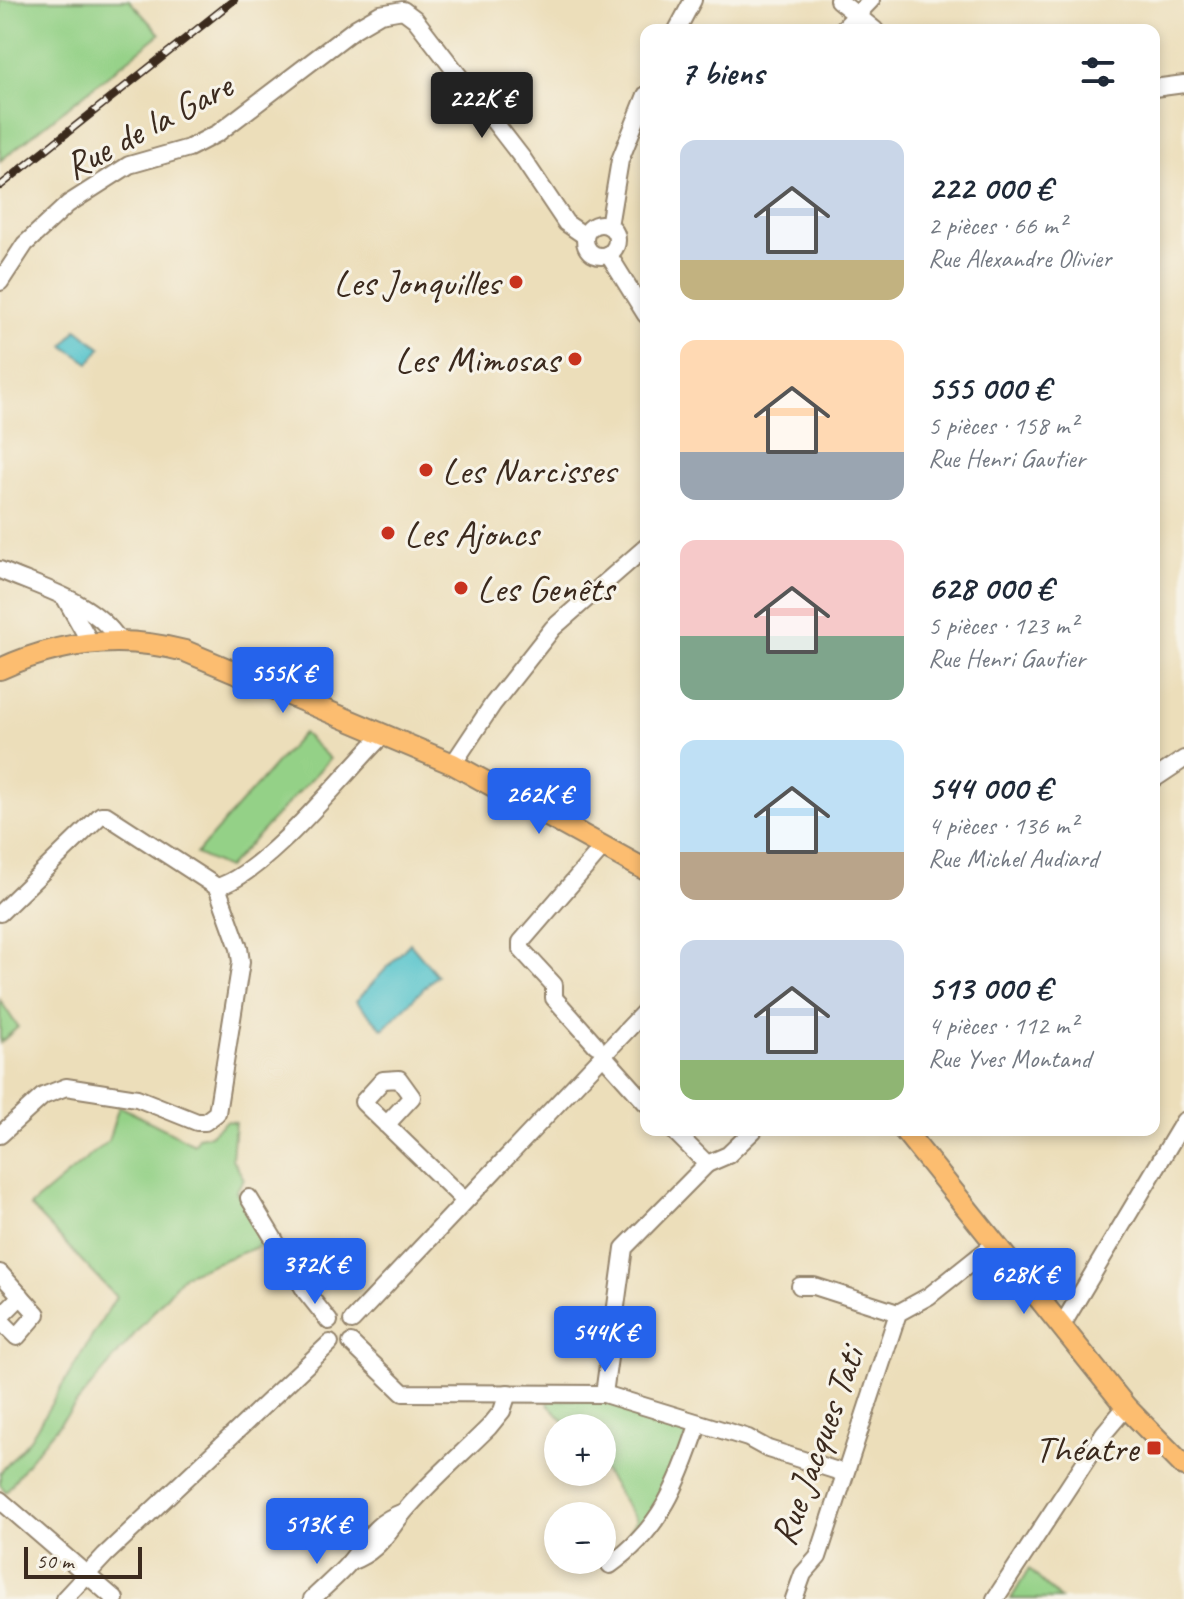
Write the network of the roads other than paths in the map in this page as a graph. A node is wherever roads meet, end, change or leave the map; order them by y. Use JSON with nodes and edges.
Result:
{"nodes":[{"id":1,"x":693,"y":0,"type":"edge"},
{"id":2,"x":838,"y":0,"type":"edge"},
{"id":3,"x":871,"y":0,"type":"edge"},
{"id":4,"x":857,"y":15,"type":"junction"},
{"id":5,"x":680,"y":24,"type":"edge"},
{"id":6,"x":848,"y":24,"type":"edge"},
{"id":7,"x":868,"y":24,"type":"edge"},
{"id":8,"x":1184,"y":84,"type":"edge"},
{"id":9,"x":1160,"y":87,"type":"edge"},
{"id":10,"x":640,"y":110,"type":"edge"},
{"id":11,"x":609,"y":226,"type":"junction"},
{"id":12,"x":585,"y":236,"type":"junction"},
{"id":13,"x":608,"y":254,"type":"junction"},
{"id":14,"x":0,"y":282,"type":"edge"},
{"id":15,"x":640,"y":305,"type":"edge"},
{"id":16,"x":640,"y":552,"type":"edge"},
{"id":17,"x":0,"y":570,"type":"edge"},
{"id":18,"x":65,"y":598,"type":"junction"},
{"id":19,"x":119,"y":640,"type":"junction"},
{"id":20,"x":90,"y":642,"type":"junction"},
{"id":21,"x":0,"y":669,"type":"edge"},
{"id":22,"x":380,"y":732,"type":"junction"},
{"id":23,"x":453,"y":764,"type":"junction"},
{"id":24,"x":1182,"y":765,"type":"edge"},
{"id":25,"x":1160,"y":776,"type":"edge"},
{"id":26,"x":603,"y":847,"type":"junction"},
{"id":27,"x":640,"y":867,"type":"edge"},
{"id":28,"x":217,"y":887,"type":"junction"},
{"id":29,"x":0,"y":913,"type":"edge"},
{"id":30,"x":640,"y":1015,"type":"edge"},
{"id":31,"x":599,"y":1050,"type":"junction"},
{"id":32,"x":640,"y":1096,"type":"edge"},
{"id":33,"x":1184,"y":1121,"type":"edge"},
{"id":34,"x":386,"y":1125,"type":"dead end"},
{"id":35,"x":0,"y":1135,"type":"edge"},
{"id":36,"x":679,"y":1136,"type":"edge"},
{"id":37,"x":748,"y":1136,"type":"edge"},
{"id":38,"x":909,"y":1136,"type":"edge"},
{"id":39,"x":707,"y":1164,"type":"junction"},
{"id":40,"x":249,"y":1198,"type":"dead end"},
{"id":41,"x":463,"y":1199,"type":"junction"},
{"id":42,"x":993,"y":1245,"type":"junction"},
{"id":43,"x":0,"y":1273,"type":"edge"},
{"id":44,"x":800,"y":1286,"type":"dead end"},
{"id":45,"x":21,"y":1296,"type":"junction"},
{"id":46,"x":898,"y":1313,"type":"junction"},
{"id":47,"x":329,"y":1321,"type":"junction"},
{"id":48,"x":352,"y":1321,"type":"junction"},
{"id":49,"x":2,"y":1324,"type":"edge"},
{"id":50,"x":1061,"y":1327,"type":"junction"},
{"id":51,"x":330,"y":1343,"type":"junction"},
{"id":52,"x":351,"y":1343,"type":"junction"},
{"id":53,"x":508,"y":1393,"type":"junction"},
{"id":54,"x":604,"y":1394,"type":"junction"},
{"id":55,"x":1126,"y":1407,"type":"junction"},
{"id":56,"x":698,"y":1425,"type":"junction"},
{"id":57,"x":1184,"y":1466,"type":"edge"},
{"id":58,"x":844,"y":1473,"type":"junction"},
{"id":59,"x":0,"y":1500,"type":"edge"},
{"id":60,"x":616,"y":1561,"type":"edge"},
{"id":61,"x":86,"y":1573,"type":"junction"},
{"id":62,"x":64,"y":1599,"type":"edge"},
{"id":63,"x":115,"y":1599,"type":"edge"},
{"id":64,"x":312,"y":1599,"type":"edge"},
{"id":65,"x":794,"y":1599,"type":"edge"},
{"id":66,"x":995,"y":1599,"type":"edge"}],
"edges":[{"from":1,"to":5,"type":"street"},
{"from":2,"to":4,"type":"street"},
{"from":3,"to":4,"type":"street"},
{"from":4,"to":6,"type":"street"},
{"from":4,"to":7,"type":"street"},
{"from":8,"to":9,"type":"street"},
{"from":10,"to":11,"type":"street"},
{"from":11,"to":12,"type":"street"},
{"from":11,"to":13,"type":"street"},
{"from":12,"to":13,"type":"street"},
{"from":12,"to":14,"type":"street","name":"Rue de la Gare"},
{"from":13,"to":15,"type":"street"},
{"from":16,"to":23,"type":"street"},
{"from":17,"to":18,"type":"street"},
{"from":18,"to":19,"type":"street"},
{"from":18,"to":20,"type":"street"},
{"from":19,"to":20,"type":"main road"},
{"from":19,"to":22,"type":"main road"},
{"from":20,"to":21,"type":"main road"},
{"from":22,"to":23,"type":"main road"},
{"from":22,"to":28,"type":"street"},
{"from":23,"to":26,"type":"main road"},
{"from":24,"to":25,"type":"street"},
{"from":26,"to":27,"type":"main road"},
{"from":26,"to":31,"type":"street"},
{"from":28,"to":29,"type":"street"},
{"from":28,"to":35,"type":"street"},
{"from":30,"to":31,"type":"street"},
{"from":31,"to":32,"type":"street"},
{"from":31,"to":41,"type":"street"},
{"from":33,"to":50,"type":"street"},
{"from":34,"to":41,"type":"street"},
{"from":36,"to":39,"type":"street"},
{"from":37,"to":39,"type":"street"},
{"from":38,"to":42,"type":"main road"},
{"from":39,"to":54,"type":"street"},
{"from":40,"to":47,"type":"street"},
{"from":41,"to":48,"type":"street"},
{"from":42,"to":46,"type":"street","name":"Rue Jacques Tati"},
{"from":42,"to":50,"type":"main road"},
{"from":43,"to":45,"type":"street"},
{"from":44,"to":46,"type":"street","name":"Rue Jacques Tati"},
{"from":45,"to":49,"type":"street"},
{"from":45,"to":49,"type":"street"},
{"from":46,"to":58,"type":"street","name":"Rue Jacques Tati"},
{"from":47,"to":48,"type":"street"},
{"from":47,"to":51,"type":"street"},
{"from":48,"to":52,"type":"street"},
{"from":50,"to":55,"type":"main road"},
{"from":51,"to":52,"type":"street"},
{"from":51,"to":61,"type":"street"},
{"from":52,"to":53,"type":"street"},
{"from":53,"to":54,"type":"street"},
{"from":53,"to":64,"type":"street"},
{"from":54,"to":56,"type":"street"},
{"from":55,"to":57,"type":"main road"},
{"from":55,"to":66,"type":"street"},
{"from":56,"to":58,"type":"street"},
{"from":56,"to":60,"type":"street"},
{"from":58,"to":65,"type":"street","name":"Rue Jacques Tati"},
{"from":59,"to":61,"type":"street"},
{"from":61,"to":62,"type":"street"},
{"from":61,"to":63,"type":"street"}]}
